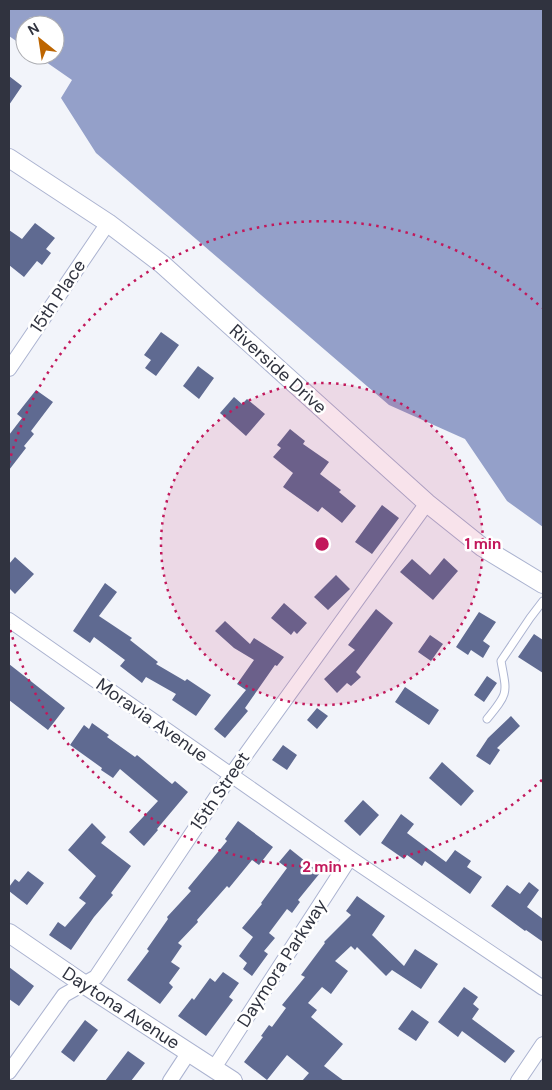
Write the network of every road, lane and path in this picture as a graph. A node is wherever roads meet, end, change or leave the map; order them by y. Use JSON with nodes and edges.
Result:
{"nodes":[{"id":1,"x":9,"y":158,"type":"edge"},
{"id":2,"x":108,"y":223,"type":"junction"},
{"id":3,"x":9,"y":369,"type":"edge"},
{"id":4,"x":427,"y":503,"type":"junction"},
{"id":5,"x":543,"y":584,"type":"edge"},
{"id":6,"x":543,"y":601,"type":"edge"},
{"id":7,"x":9,"y":621,"type":"edge"},
{"id":8,"x":488,"y":719,"type":"dead end"},
{"id":9,"x":230,"y":775,"type":"junction"},
{"id":10,"x":350,"y":858,"type":"junction"},
{"id":11,"x":9,"y":933,"type":"edge"},
{"id":12,"x":82,"y":983,"type":"junction"},
{"id":13,"x":543,"y":988,"type":"edge"},
{"id":14,"x":543,"y":1044,"type":"edge"},
{"id":15,"x":189,"y":1052,"type":"junction"},
{"id":16,"x":11,"y":1063,"type":"edge"},
{"id":17,"x":214,"y":1068,"type":"junction"},
{"id":18,"x":170,"y":1081,"type":"edge"},
{"id":19,"x":233,"y":1081,"type":"edge"},
{"id":20,"x":518,"y":1081,"type":"edge"}],
"edges":[{"from":1,"to":2,"type":"street","name":"Riverside Drive"},
{"from":2,"to":3,"type":"street","name":"15th Place"},
{"from":2,"to":4,"type":"street","name":"Riverside Drive"},
{"from":4,"to":5,"type":"street","name":"Riverside Drive"},
{"from":4,"to":9,"type":"street","name":"15th Street"},
{"from":6,"to":8,"type":"lane"},
{"from":7,"to":9,"type":"street","name":"Moravia Avenue"},
{"from":9,"to":10,"type":"street","name":"Moravia Avenue"},
{"from":9,"to":12,"type":"street","name":"15th Street"},
{"from":10,"to":13,"type":"street","name":"Moravia Avenue"},
{"from":10,"to":17,"type":"street","name":"Daymora Parkway"},
{"from":11,"to":12,"type":"street","name":"Daytona Avenue"},
{"from":12,"to":15,"type":"street","name":"Daytona Avenue"},
{"from":12,"to":16,"type":"street","name":"15th Street"},
{"from":14,"to":20,"type":"street"},
{"from":15,"to":17,"type":"street","name":"Daytona Avenue"},
{"from":15,"to":18,"type":"street"},
{"from":17,"to":19,"type":"street","name":"Daytona Avenue"}]}
